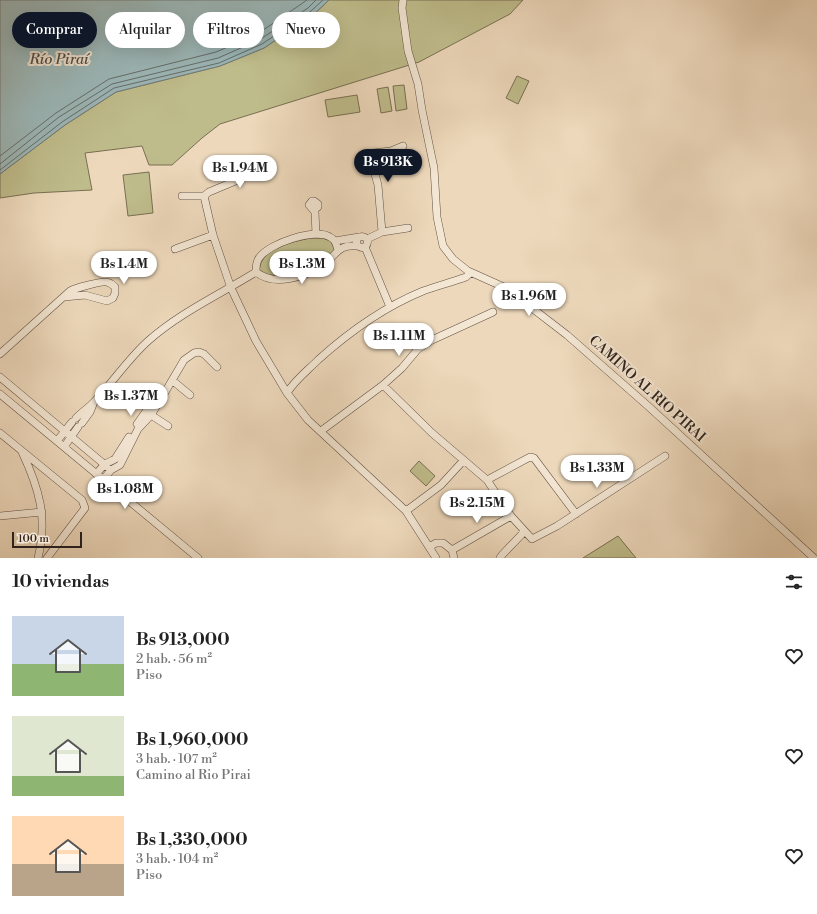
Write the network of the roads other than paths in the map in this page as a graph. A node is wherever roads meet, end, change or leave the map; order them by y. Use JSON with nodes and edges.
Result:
{"nodes":[{"id":1,"x":403,"y":0,"type":"edge"},
{"id":2,"x":403,"y":146,"type":"dead end"},
{"id":3,"x":262,"y":167,"type":"dead end"},
{"id":4,"x":182,"y":196,"type":"dead end"},
{"id":5,"x":204,"y":196,"type":"junction"},
{"id":6,"x":314,"y":210,"type":"dead end"},
{"id":7,"x":408,"y":228,"type":"dead end"},
{"id":8,"x":382,"y":232,"type":"junction"},
{"id":9,"x":316,"y":234,"type":"junction"},
{"id":10,"x":213,"y":235,"type":"junction"},
{"id":11,"x":359,"y":237,"type":"junction"},
{"id":12,"x":367,"y":239,"type":"junction"},
{"id":13,"x":336,"y":241,"type":"junction"},
{"id":14,"x":362,"y":247,"type":"junction"},
{"id":15,"x":175,"y":249,"type":"dead end"},
{"id":16,"x":338,"y":250,"type":"junction"},
{"id":17,"x":256,"y":272,"type":"junction"},
{"id":18,"x":470,"y":273,"type":"junction"},
{"id":19,"x":231,"y":288,"type":"junction"},
{"id":20,"x":64,"y":297,"type":"junction"},
{"id":21,"x":390,"y":307,"type":"junction"},
{"id":22,"x":493,"y":312,"type":"dead end"},
{"id":23,"x":0,"y":354,"type":"edge"},
{"id":24,"x":217,"y":367,"type":"dead end"},
{"id":25,"x":0,"y":377,"type":"edge"},
{"id":26,"x":278,"y":378,"type":"junction"},
{"id":27,"x":173,"y":382,"type":"junction"},
{"id":28,"x":293,"y":383,"type":"junction"},
{"id":29,"x":383,"y":385,"type":"junction"},
{"id":30,"x":286,"y":393,"type":"junction"},
{"id":31,"x":0,"y":394,"type":"edge"},
{"id":32,"x":164,"y":394,"type":"junction"},
{"id":33,"x":190,"y":395,"type":"dead end"},
{"id":34,"x":94,"y":402,"type":"junction"},
{"id":35,"x":151,"y":415,"type":"junction"},
{"id":36,"x":168,"y":426,"type":"dead end"},
{"id":37,"x":65,"y":430,"type":"junction"},
{"id":38,"x":321,"y":432,"type":"junction"},
{"id":39,"x":0,"y":433,"type":"edge"},
{"id":40,"x":73,"y":436,"type":"junction"},
{"id":41,"x":57,"y":441,"type":"junction"},
{"id":42,"x":64,"y":447,"type":"junction"},
{"id":43,"x":22,"y":451,"type":"junction"},
{"id":44,"x":665,"y":456,"type":"dead end"},
{"id":45,"x":463,"y":461,"type":"junction"},
{"id":46,"x":105,"y":464,"type":"junction"},
{"id":47,"x":111,"y":470,"type":"junction"},
{"id":48,"x":96,"y":474,"type":"junction"},
{"id":49,"x":104,"y":480,"type":"junction"},
{"id":50,"x":487,"y":480,"type":"junction"},
{"id":51,"x":406,"y":511,"type":"junction"},
{"id":52,"x":42,"y":512,"type":"junction"},
{"id":53,"x":576,"y":514,"type":"junction"},
{"id":54,"x":0,"y":516,"type":"edge"},
{"id":55,"x":511,"y":516,"type":"junction"},
{"id":56,"x":524,"y":532,"type":"junction"},
{"id":57,"x":429,"y":547,"type":"junction"},
{"id":58,"x":452,"y":550,"type":"junction"},
{"id":59,"x":38,"y":558,"type":"edge"},
{"id":60,"x":47,"y":558,"type":"edge"},
{"id":61,"x":198,"y":558,"type":"edge"},
{"id":62,"x":436,"y":558,"type":"edge"},
{"id":63,"x":454,"y":558,"type":"edge"},
{"id":64,"x":500,"y":558,"type":"edge"},
{"id":65,"x":814,"y":558,"type":"edge"}],
"edges":[{"from":1,"to":18,"type":"street","name":"CAMINO AL RIO PIRAI"},
{"from":2,"to":8,"type":"street"},
{"from":3,"to":5,"type":"street"},
{"from":4,"to":5,"type":"street"},
{"from":5,"to":10,"type":"street"},
{"from":6,"to":9,"type":"street"},
{"from":7,"to":8,"type":"street"},
{"from":8,"to":12,"type":"street"},
{"from":9,"to":13,"type":"street"},
{"from":9,"to":17,"type":"street"},
{"from":10,"to":15,"type":"street"},
{"from":10,"to":19,"type":"street"},
{"from":11,"to":12,"type":"street"},
{"from":11,"to":13,"type":"street"},
{"from":11,"to":14,"type":"street"},
{"from":12,"to":14,"type":"street"},
{"from":13,"to":16,"type":"street"},
{"from":14,"to":16,"type":"street"},
{"from":14,"to":21,"type":"street"},
{"from":16,"to":17,"type":"street"},
{"from":17,"to":19,"type":"street"},
{"from":18,"to":21,"type":"street"},
{"from":18,"to":65,"type":"street","name":"CAMINO AL RIO PIRAI"},
{"from":19,"to":26,"type":"street"},
{"from":19,"to":34,"type":"street"},
{"from":20,"to":20,"type":"street"},
{"from":20,"to":23,"type":"street"},
{"from":21,"to":28,"type":"street"},
{"from":22,"to":29,"type":"street"},
{"from":24,"to":27,"type":"street"},
{"from":25,"to":37,"type":"street"},
{"from":26,"to":28,"type":"street"},
{"from":26,"to":30,"type":"street"},
{"from":27,"to":32,"type":"street"},
{"from":27,"to":33,"type":"street"},
{"from":28,"to":30,"type":"street"},
{"from":29,"to":38,"type":"street"},
{"from":29,"to":45,"type":"street"},
{"from":30,"to":38,"type":"street"},
{"from":31,"to":41,"type":"street"},
{"from":32,"to":35,"type":"street"},
{"from":32,"to":46,"type":"street"},
{"from":34,"to":37,"type":"street"},
{"from":34,"to":40,"type":"street"},
{"from":35,"to":36,"type":"street"},
{"from":35,"to":47,"type":"street"},
{"from":37,"to":40,"type":"street"},
{"from":37,"to":41,"type":"street"},
{"from":38,"to":51,"type":"street"},
{"from":39,"to":43,"type":"street"},
{"from":40,"to":42,"type":"street"},
{"from":40,"to":46,"type":"street"},
{"from":41,"to":42,"type":"street"},
{"from":42,"to":48,"type":"street"},
{"from":43,"to":52,"type":"street"},
{"from":43,"to":60,"type":"street"},
{"from":44,"to":53,"type":"street"},
{"from":45,"to":50,"type":"street"},
{"from":45,"to":51,"type":"street"},
{"from":46,"to":47,"type":"street"},
{"from":46,"to":48,"type":"street"},
{"from":47,"to":49,"type":"street"},
{"from":48,"to":49,"type":"street"},
{"from":49,"to":61,"type":"street"},
{"from":50,"to":53,"type":"street"},
{"from":50,"to":55,"type":"street"},
{"from":51,"to":57,"type":"street"},
{"from":52,"to":54,"type":"street"},
{"from":52,"to":59,"type":"street"},
{"from":53,"to":56,"type":"street"},
{"from":55,"to":56,"type":"street"},
{"from":55,"to":58,"type":"street"},
{"from":56,"to":64,"type":"street"},
{"from":57,"to":58,"type":"street"},
{"from":57,"to":62,"type":"street"},
{"from":58,"to":63,"type":"street"}]}
